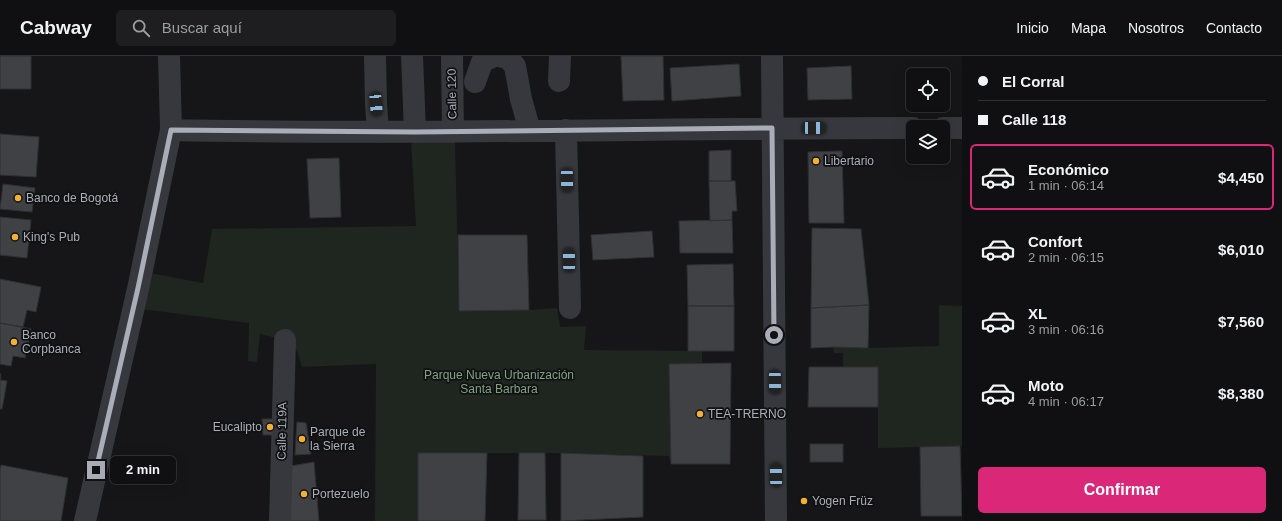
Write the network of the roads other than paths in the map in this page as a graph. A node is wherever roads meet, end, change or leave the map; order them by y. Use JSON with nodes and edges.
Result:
{"nodes":[{"id":1,"x":169,"y":56,"type":"edge"},
{"id":2,"x":375,"y":56,"type":"edge"},
{"id":3,"x":412,"y":56,"type":"edge"},
{"id":4,"x":452,"y":56,"type":"edge"},
{"id":5,"x":494,"y":56,"type":"edge"},
{"id":6,"x":498,"y":56,"type":"edge"},
{"id":7,"x":560,"y":56,"type":"edge"},
{"id":8,"x":772,"y":56,"type":"edge"},
{"id":9,"x":559,"y":81,"type":"dead end"},
{"id":10,"x":475,"y":82,"type":"dead end"},
{"id":11,"x":772,"y":128,"type":"junction"},
{"id":12,"x":906,"y":128,"type":"edge"},
{"id":13,"x":950,"y":128,"type":"edge"},
{"id":14,"x":962,"y":128,"type":"edge"},
{"id":15,"x":171,"y":130,"type":"junction"},
{"id":16,"x":566,"y":130,"type":"junction"},
{"id":17,"x":530,"y":131,"type":"junction"},
{"id":18,"x":378,"y":132,"type":"junction"},
{"id":19,"x":415,"y":132,"type":"junction"},
{"id":20,"x":453,"y":132,"type":"junction"},
{"id":21,"x":570,"y":308,"type":"dead end"},
{"id":22,"x":285,"y":340,"type":"dead end"},
{"id":23,"x":85,"y":521,"type":"edge"},
{"id":24,"x":280,"y":521,"type":"edge"},
{"id":25,"x":776,"y":521,"type":"edge"}],
"edges":[{"from":1,"to":15,"type":"street"},
{"from":2,"to":18,"type":"street"},
{"from":3,"to":19,"type":"street"},
{"from":4,"to":20,"type":"street","name":"Calle 120"},
{"from":5,"to":10,"type":"street"},
{"from":6,"to":17,"type":"street"},
{"from":7,"to":9,"type":"street"},
{"from":8,"to":11,"type":"street"},
{"from":11,"to":12,"type":"street"},
{"from":11,"to":16,"type":"street"},
{"from":11,"to":25,"type":"street"},
{"from":13,"to":14,"type":"street"},
{"from":15,"to":18,"type":"street"},
{"from":15,"to":23,"type":"street"},
{"from":16,"to":17,"type":"street"},
{"from":16,"to":21,"type":"street"},
{"from":17,"to":20,"type":"street"},
{"from":18,"to":19,"type":"street"},
{"from":19,"to":20,"type":"street"},
{"from":22,"to":24,"type":"street","name":"Calle 119A"}]}
